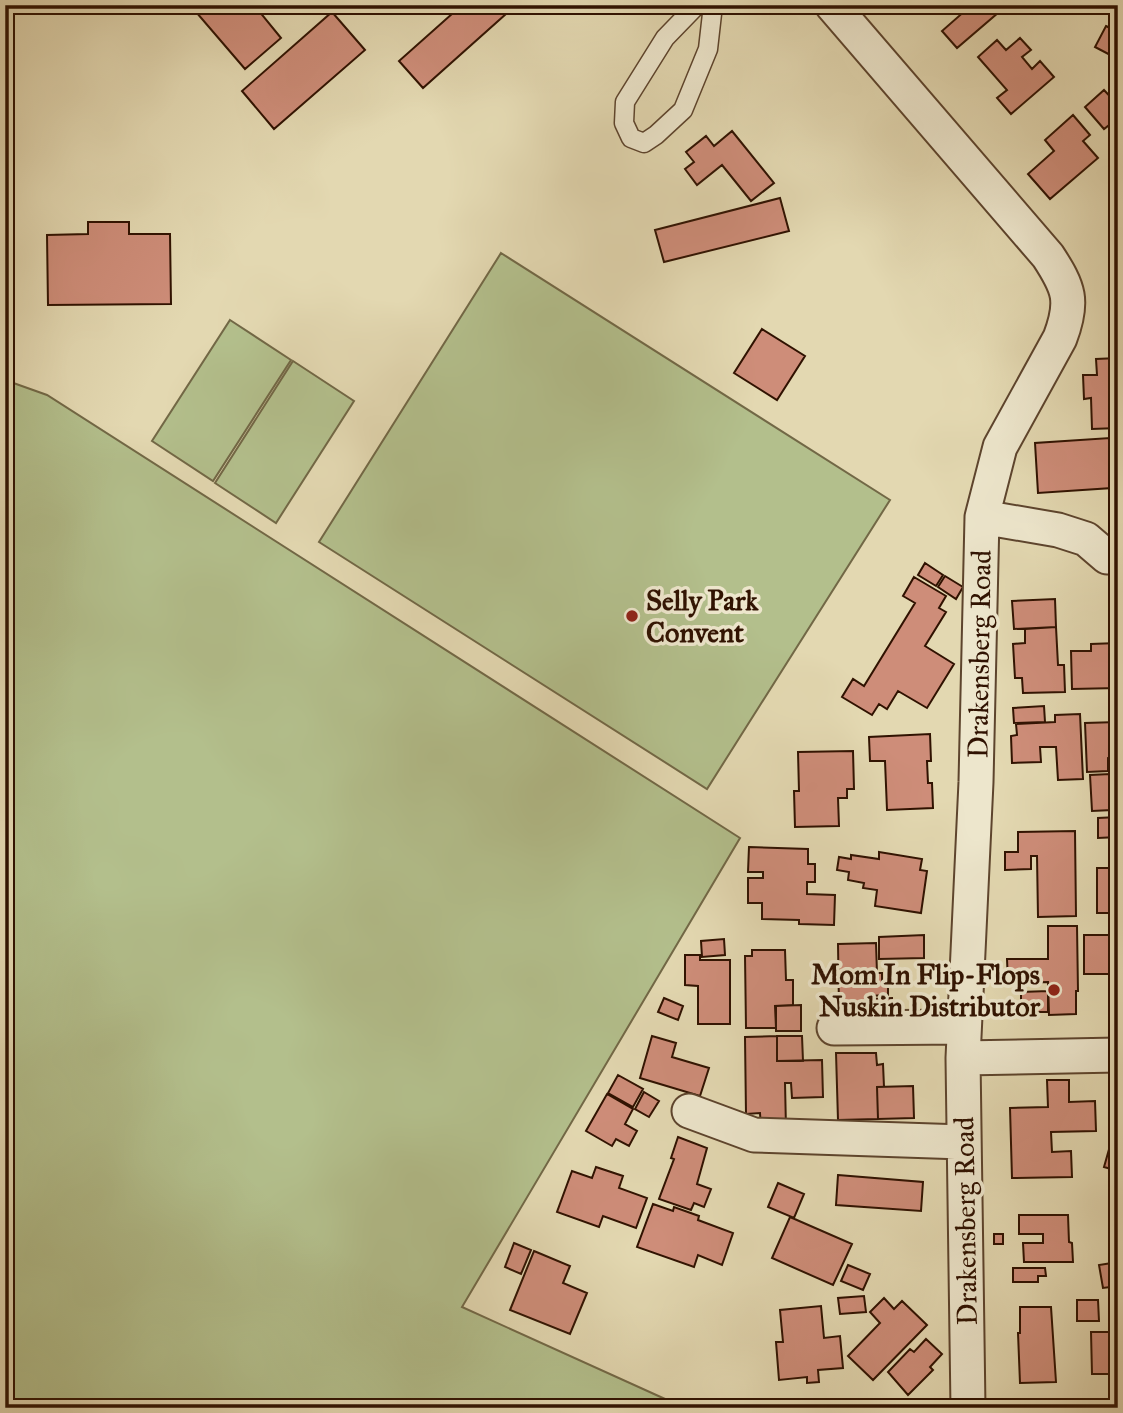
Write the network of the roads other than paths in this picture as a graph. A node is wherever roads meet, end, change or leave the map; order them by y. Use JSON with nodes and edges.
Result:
{"nodes":[{"id":1,"x":696,"y":5,"type":"edge"},
{"id":2,"x":713,"y":5,"type":"edge"},
{"id":3,"x":832,"y":5,"type":"edge"},
{"id":4,"x":982,"y":517,"type":"junction"},
{"id":5,"x":1107,"y":557,"type":"dead end"},
{"id":6,"x":834,"y":1028,"type":"dead end"},
{"id":7,"x":964,"y":1043,"type":"junction"},
{"id":8,"x":1118,"y":1055,"type":"edge"},
{"id":9,"x":689,"y":1111,"type":"dead end"},
{"id":10,"x":963,"y":1142,"type":"junction"},
{"id":11,"x":968,"y":1408,"type":"edge"}],
"edges":[{"from":1,"to":2,"type":"lane"},
{"from":3,"to":4,"type":"street","name":"Drakensberg Road"},
{"from":4,"to":5,"type":"street"},
{"from":4,"to":7,"type":"street","name":"Drakensberg Road"},
{"from":6,"to":7,"type":"street"},
{"from":7,"to":8,"type":"street"},
{"from":7,"to":10,"type":"street","name":"Drakensberg Road"},
{"from":9,"to":10,"type":"street"},
{"from":10,"to":11,"type":"street","name":"Drakensberg Road"}]}
